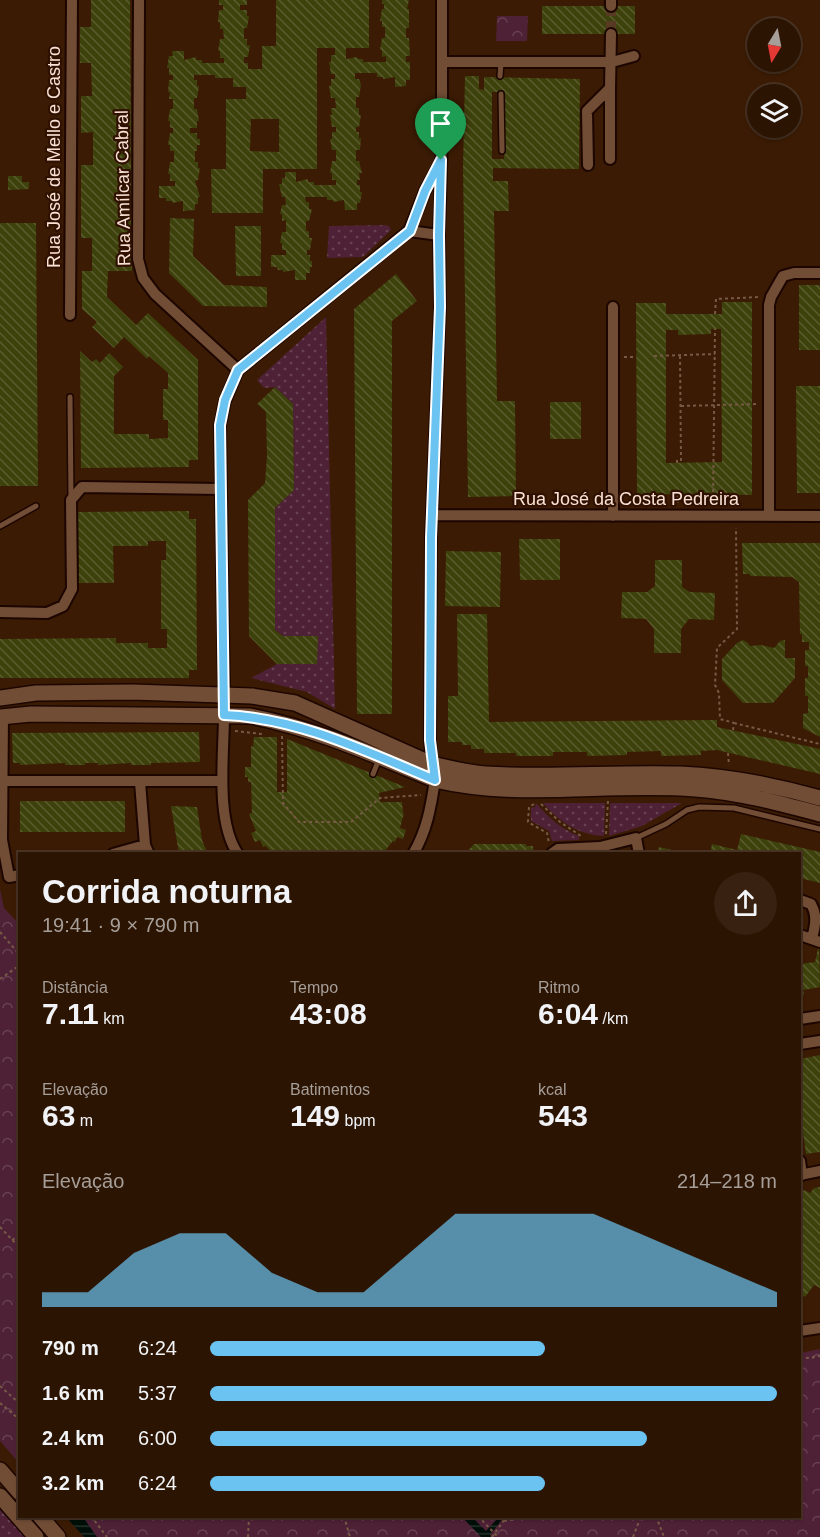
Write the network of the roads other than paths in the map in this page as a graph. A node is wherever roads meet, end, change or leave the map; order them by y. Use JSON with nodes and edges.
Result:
{"nodes":[{"id":1,"x":72,"y":0,"type":"edge"},
{"id":2,"x":139,"y":0,"type":"edge"},
{"id":3,"x":442,"y":0,"type":"edge"},
{"id":4,"x":611,"y":34,"type":"tunnel mouth"},
{"id":5,"x":634,"y":56,"type":"dead end"},
{"id":6,"x":442,"y":62,"type":"junction"},
{"id":7,"x":612,"y":62,"type":"junction"},
{"id":8,"x":501,"y":63,"type":"junction"},
{"id":9,"x":500,"y":76,"type":"dead end"},
{"id":10,"x":610,"y":88,"type":"junction"},
{"id":11,"x":501,"y":94,"type":"dead end"},
{"id":12,"x":502,"y":152,"type":"dead end"},
{"id":13,"x":610,"y":159,"type":"dead end"},
{"id":14,"x":441,"y":160,"type":"junction"},
{"id":15,"x":588,"y":165,"type":"dead end"},
{"id":16,"x":410,"y":231,"type":"junction"},
{"id":17,"x":439,"y":235,"type":"junction"},
{"id":18,"x":820,"y":273,"type":"edge"},
{"id":19,"x":613,"y":307,"type":"dead end"},
{"id":20,"x":70,"y":315,"type":"dead end"},
{"id":21,"x":238,"y":370,"type":"junction"},
{"id":22,"x":70,"y":398,"type":"dead end"},
{"id":23,"x":220,"y":489,"type":"junction"},
{"id":24,"x":71,"y":500,"type":"junction"},
{"id":25,"x":36,"y":506,"type":"dead end"},
{"id":26,"x":432,"y":515,"type":"junction"},
{"id":27,"x":613,"y":516,"type":"junction"},
{"id":28,"x":769,"y":516,"type":"junction"},
{"id":29,"x":820,"y":516,"type":"edge"},
{"id":30,"x":0,"y":526,"type":"edge"},
{"id":31,"x":0,"y":612,"type":"edge"},
{"id":32,"x":224,"y":694,"type":"junction"},
{"id":33,"x":0,"y":698,"type":"edge"},
{"id":34,"x":2,"y":717,"type":"edge"},
{"id":35,"x":224,"y":722,"type":"junction"},
{"id":36,"x":380,"y":758,"type":"junction"},
{"id":37,"x":432,"y":764,"type":"junction"},
{"id":38,"x":373,"y":774,"type":"dead end"},
{"id":39,"x":435,"y":780,"type":"junction"},
{"id":40,"x":2,"y":781,"type":"junction"},
{"id":41,"x":222,"y":781,"type":"junction"},
{"id":42,"x":140,"y":782,"type":"junction"},
{"id":43,"x":820,"y":798,"type":"edge"},
{"id":44,"x":820,"y":814,"type":"edge"},
{"id":45,"x":820,"y":830,"type":"edge"},
{"id":46,"x":636,"y":838,"type":"junction"},
{"id":47,"x":147,"y":849,"type":"edge"},
{"id":48,"x":548,"y":850,"type":"edge"},
{"id":49,"x":127,"y":852,"type":"edge"},
{"id":50,"x":237,"y":852,"type":"edge"},
{"id":51,"x":414,"y":852,"type":"edge"},
{"id":52,"x":639,"y":852,"type":"edge"},
{"id":53,"x":14,"y":876,"type":"edge"},
{"id":54,"x":801,"y":900,"type":"edge"},
{"id":55,"x":801,"y":935,"type":"edge"},
{"id":56,"x":816,"y":940,"type":"edge"},
{"id":57,"x":820,"y":1016,"type":"edge"},
{"id":58,"x":801,"y":1019,"type":"edge"},
{"id":59,"x":820,"y":1041,"type":"edge"},
{"id":60,"x":801,"y":1044,"type":"edge"},
{"id":61,"x":820,"y":1172,"type":"edge"},
{"id":62,"x":801,"y":1175,"type":"edge"},
{"id":63,"x":820,"y":1328,"type":"edge"},
{"id":64,"x":801,"y":1331,"type":"edge"},
{"id":65,"x":0,"y":1470,"type":"edge"},
{"id":66,"x":18,"y":1491,"type":"edge"},
{"id":67,"x":0,"y":1496,"type":"edge"},
{"id":68,"x":18,"y":1516,"type":"edge"},
{"id":69,"x":19,"y":1518,"type":"edge"},
{"id":70,"x":42,"y":1518,"type":"edge"},
{"id":71,"x":36,"y":1537,"type":"edge"},
{"id":72,"x":58,"y":1537,"type":"edge"}],
"edges":[{"from":1,"to":20,"type":"street","name":"Rua José de Mello e Castro"},
{"from":2,"to":21,"type":"street","name":"Rua Amílcar Cabral"},
{"from":3,"to":6,"type":"street"},
{"from":4,"to":7,"type":"street"},
{"from":5,"to":7,"type":"street"},
{"from":6,"to":8,"type":"street"},
{"from":6,"to":14,"type":"street"},
{"from":7,"to":8,"type":"street"},
{"from":7,"to":10,"type":"street"},
{"from":8,"to":9,"type":"lane"},
{"from":10,"to":13,"type":"street"},
{"from":10,"to":15,"type":"street"},
{"from":11,"to":12,"type":"lane"},
{"from":14,"to":16,"type":"street"},
{"from":14,"to":17,"type":"street"},
{"from":16,"to":17,"type":"street"},
{"from":16,"to":21,"type":"street"},
{"from":17,"to":26,"type":"street"},
{"from":18,"to":28,"type":"street"},
{"from":19,"to":27,"type":"street"},
{"from":21,"to":23,"type":"street"},
{"from":22,"to":24,"type":"lane"},
{"from":23,"to":24,"type":"street"},
{"from":23,"to":32,"type":"street"},
{"from":24,"to":31,"type":"street"},
{"from":25,"to":30,"type":"lane"},
{"from":26,"to":27,"type":"street","name":"Rua José da Costa Pedreira"},
{"from":26,"to":37,"type":"street"},
{"from":27,"to":28,"type":"street","name":"Rua José da Costa Pedreira"},
{"from":28,"to":29,"type":"street","name":"Rua José da Costa Pedreira"},
{"from":32,"to":33,"type":"street"},
{"from":32,"to":35,"type":"street"},
{"from":32,"to":37,"type":"street"},
{"from":34,"to":35,"type":"street"},
{"from":34,"to":40,"type":"street"},
{"from":35,"to":36,"type":"street"},
{"from":35,"to":41,"type":"street"},
{"from":36,"to":38,"type":"lane"},
{"from":36,"to":39,"type":"street"},
{"from":37,"to":39,"type":"street"},
{"from":37,"to":43,"type":"street"},
{"from":39,"to":44,"type":"street"},
{"from":39,"to":51,"type":"street"},
{"from":40,"to":42,"type":"street"},
{"from":40,"to":53,"type":"street"},
{"from":41,"to":42,"type":"street"},
{"from":41,"to":50,"type":"street"},
{"from":42,"to":47,"type":"street"},
{"from":45,"to":46,"type":"lane"},
{"from":46,"to":48,"type":"street"},
{"from":46,"to":52,"type":"street"},
{"from":47,"to":49,"type":"street"},
{"from":54,"to":56,"type":"street"},
{"from":55,"to":56,"type":"street"},
{"from":57,"to":58,"type":"street"},
{"from":59,"to":60,"type":"street"},
{"from":61,"to":62,"type":"street"},
{"from":63,"to":64,"type":"street"},
{"from":65,"to":66,"type":"street"},
{"from":67,"to":68,"type":"street"},
{"from":69,"to":71,"type":"street"},
{"from":70,"to":72,"type":"street"}]}
